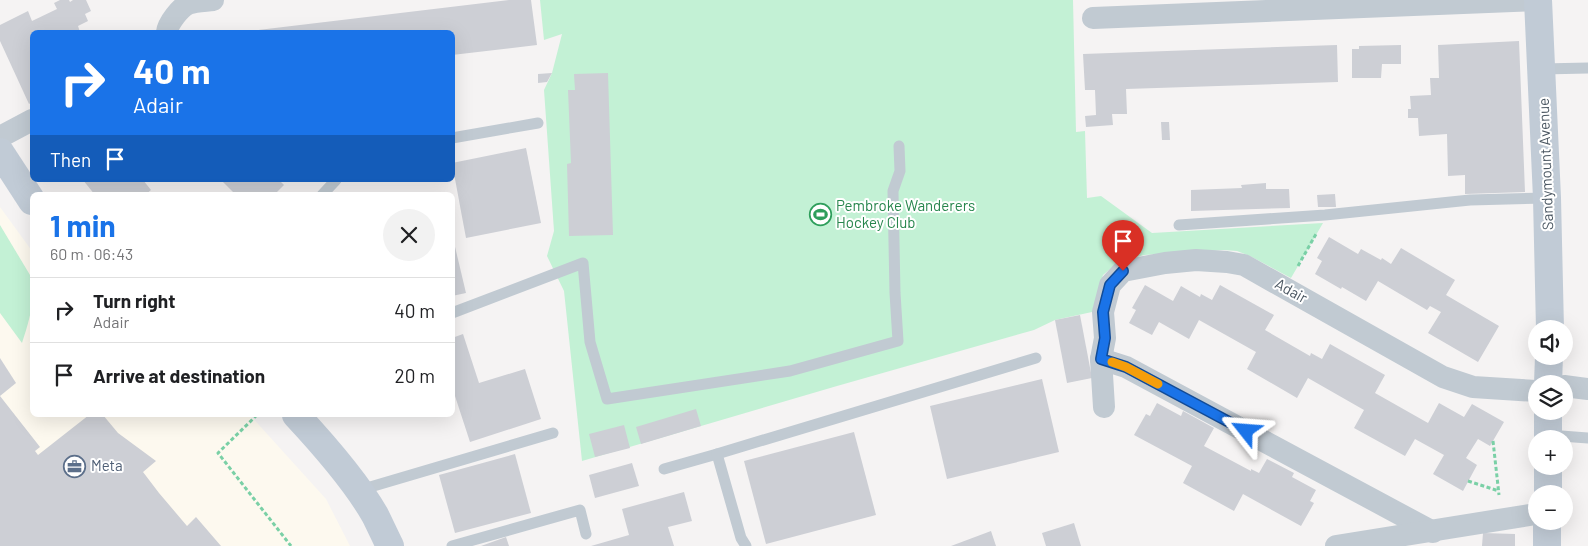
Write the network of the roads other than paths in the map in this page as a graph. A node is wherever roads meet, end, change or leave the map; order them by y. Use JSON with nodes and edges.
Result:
{"nodes":[{"id":1,"x":213,"y":0,"type":"edge"},
{"id":2,"x":1538,"y":0,"type":"edge"},
{"id":3,"x":1363,"y":3,"type":"edge"},
{"id":4,"x":1093,"y":18,"type":"dead end"},
{"id":5,"x":167,"y":30,"type":"edge"},
{"id":6,"x":1588,"y":68,"type":"edge"},
{"id":7,"x":1542,"y":69,"type":"junction"},
{"id":8,"x":30,"y":121,"type":"edge"},
{"id":9,"x":538,"y":123,"type":"dead end"},
{"id":10,"x":0,"y":137,"type":"edge"},
{"id":11,"x":455,"y":137,"type":"edge"},
{"id":12,"x":900,"y":146,"type":"dead end"},
{"id":13,"x":3,"y":164,"type":"edge"},
{"id":14,"x":334,"y":182,"type":"edge"},
{"id":15,"x":325,"y":192,"type":"edge"},
{"id":16,"x":30,"y":198,"type":"edge"},
{"id":17,"x":1547,"y":198,"type":"junction"},
{"id":18,"x":1179,"y":225,"type":"dead end"},
{"id":19,"x":455,"y":312,"type":"edge"},
{"id":20,"x":1550,"y":320,"type":"edge"},
{"id":21,"x":1036,"y":358,"type":"dead end"},
{"id":22,"x":1101,"y":359,"type":"junction"},
{"id":23,"x":1573,"y":387,"type":"edge"},
{"id":24,"x":1588,"y":389,"type":"edge"},
{"id":25,"x":1528,"y":390,"type":"edge"},
{"id":26,"x":1104,"y":407,"type":"dead end"},
{"id":27,"x":298,"y":417,"type":"edge"},
{"id":28,"x":1548,"y":428,"type":"edge"},
{"id":29,"x":553,"y":434,"type":"dead end"},
{"id":30,"x":1588,"y":438,"type":"edge"},
{"id":31,"x":717,"y":454,"type":"junction"},
{"id":32,"x":664,"y":470,"type":"dead end"},
{"id":33,"x":358,"y":491,"type":"junction"},
{"id":34,"x":1528,"y":515,"type":"edge"},
{"id":35,"x":1547,"y":530,"type":"edge"},
{"id":36,"x":1433,"y":532,"type":"junction"},
{"id":37,"x":586,"y":534,"type":"dead end"},
{"id":38,"x":390,"y":546,"type":"edge"},
{"id":39,"x":452,"y":546,"type":"edge"},
{"id":40,"x":746,"y":546,"type":"edge"},
{"id":41,"x":1336,"y":546,"type":"edge"},
{"id":42,"x":1546,"y":546,"type":"edge"}],
"edges":[{"from":1,"to":5,"type":"street"},
{"from":2,"to":3,"type":"street"},
{"from":2,"to":7,"type":"street","name":"Sandymount Avenue"},
{"from":3,"to":4,"type":"street"},
{"from":6,"to":7,"type":"lane"},
{"from":7,"to":17,"type":"street","name":"Sandymount Avenue"},
{"from":8,"to":10,"type":"street"},
{"from":9,"to":11,"type":"lane"},
{"from":12,"to":19,"type":"lane"},
{"from":13,"to":16,"type":"street"},
{"from":14,"to":15,"type":"lane"},
{"from":17,"to":18,"type":"lane"},
{"from":17,"to":20,"type":"street","name":"Sandymount Avenue"},
{"from":21,"to":31,"type":"lane"},
{"from":22,"to":25,"type":"street","name":"Adair"},
{"from":22,"to":26,"type":"street","name":"Adair"},
{"from":22,"to":36,"type":"street"},
{"from":23,"to":24,"type":"street"},
{"from":27,"to":33,"type":"street"},
{"from":28,"to":30,"type":"lane"},
{"from":29,"to":33,"type":"lane"},
{"from":31,"to":32,"type":"lane"},
{"from":31,"to":40,"type":"lane"},
{"from":33,"to":38,"type":"street"},
{"from":34,"to":36,"type":"street"},
{"from":35,"to":42,"type":"street"},
{"from":36,"to":41,"type":"street"},
{"from":37,"to":39,"type":"lane"}]}
